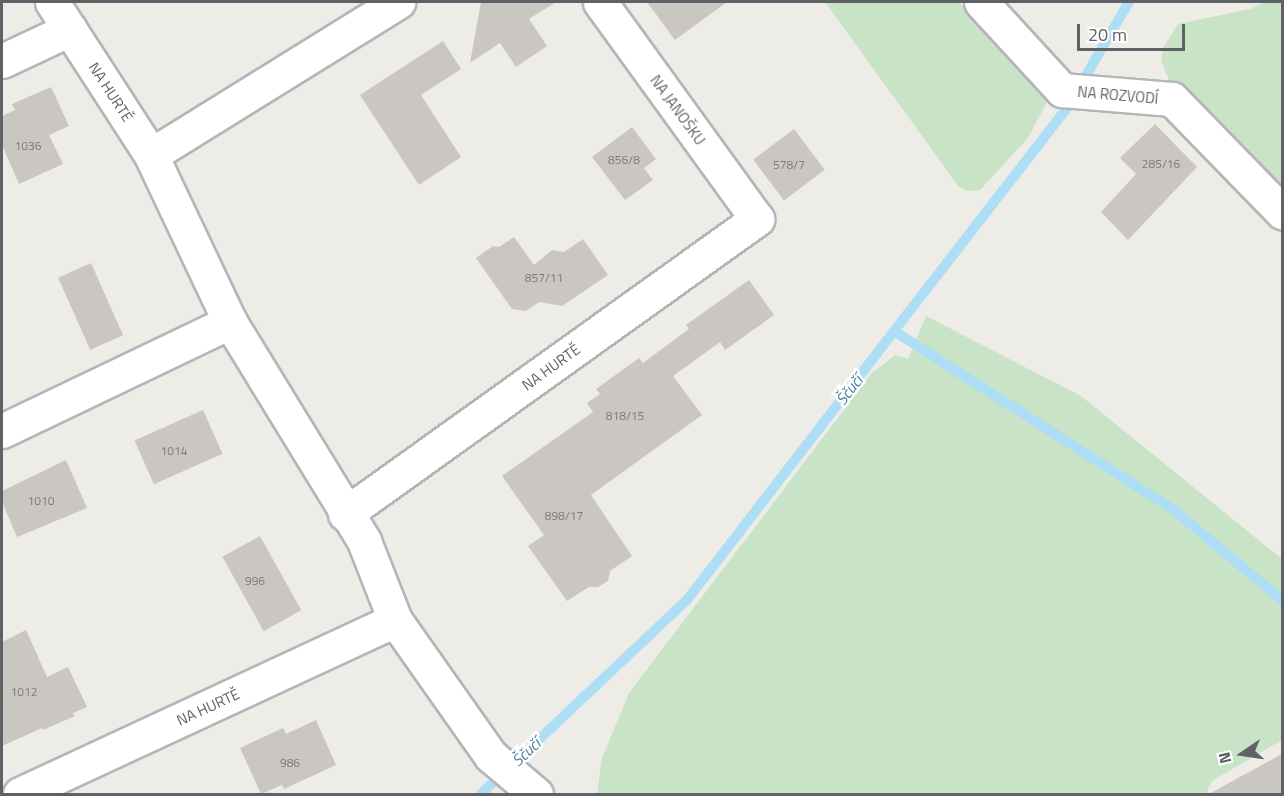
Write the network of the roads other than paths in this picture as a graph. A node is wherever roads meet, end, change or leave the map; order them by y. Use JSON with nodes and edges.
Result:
{"nodes":[{"id":1,"x":52,"y":2,"type":"edge"},
{"id":2,"x":398,"y":2,"type":"edge"},
{"id":3,"x":600,"y":2,"type":"edge"},
{"id":4,"x":981,"y":2,"type":"edge"},
{"id":5,"x":70,"y":30,"type":"junction"},
{"id":6,"x":2,"y":61,"type":"edge"},
{"id":7,"x":152,"y":155,"type":"junction"},
{"id":8,"x":1282,"y":212,"type":"edge"},
{"id":9,"x":757,"y":219,"type":"joint"},
{"id":10,"x":230,"y":322,"type":"junction"},
{"id":11,"x":2,"y":430,"type":"edge"},
{"id":12,"x":345,"y":514,"type":"junction"},
{"id":13,"x":395,"y":620,"type":"junction"},
{"id":14,"x":530,"y":789,"type":"edge"},
{"id":15,"x":20,"y":795,"type":"edge"}],
"edges":[{"from":1,"to":5,"type":"street","name":"NA HURTĚ"},
{"from":2,"to":7,"type":"street"},
{"from":3,"to":9,"type":"street","name":"NA JANOŠKU"},
{"from":4,"to":8,"type":"street","name":"NA ROZVODÍ"},
{"from":5,"to":6,"type":"street"},
{"from":5,"to":7,"type":"street","name":"NA HURTĚ"},
{"from":7,"to":10,"type":"street","name":"NA HURTĚ"},
{"from":9,"to":12,"type":"street","name":"NA HURTĚ"},
{"from":10,"to":11,"type":"street"},
{"from":10,"to":12,"type":"street","name":"NA HURTĚ"},
{"from":12,"to":13,"type":"street","name":"NA HURTĚ"},
{"from":13,"to":14,"type":"street","name":"NA HURTĚ"},
{"from":13,"to":15,"type":"street","name":"NA HURTĚ"}]}
